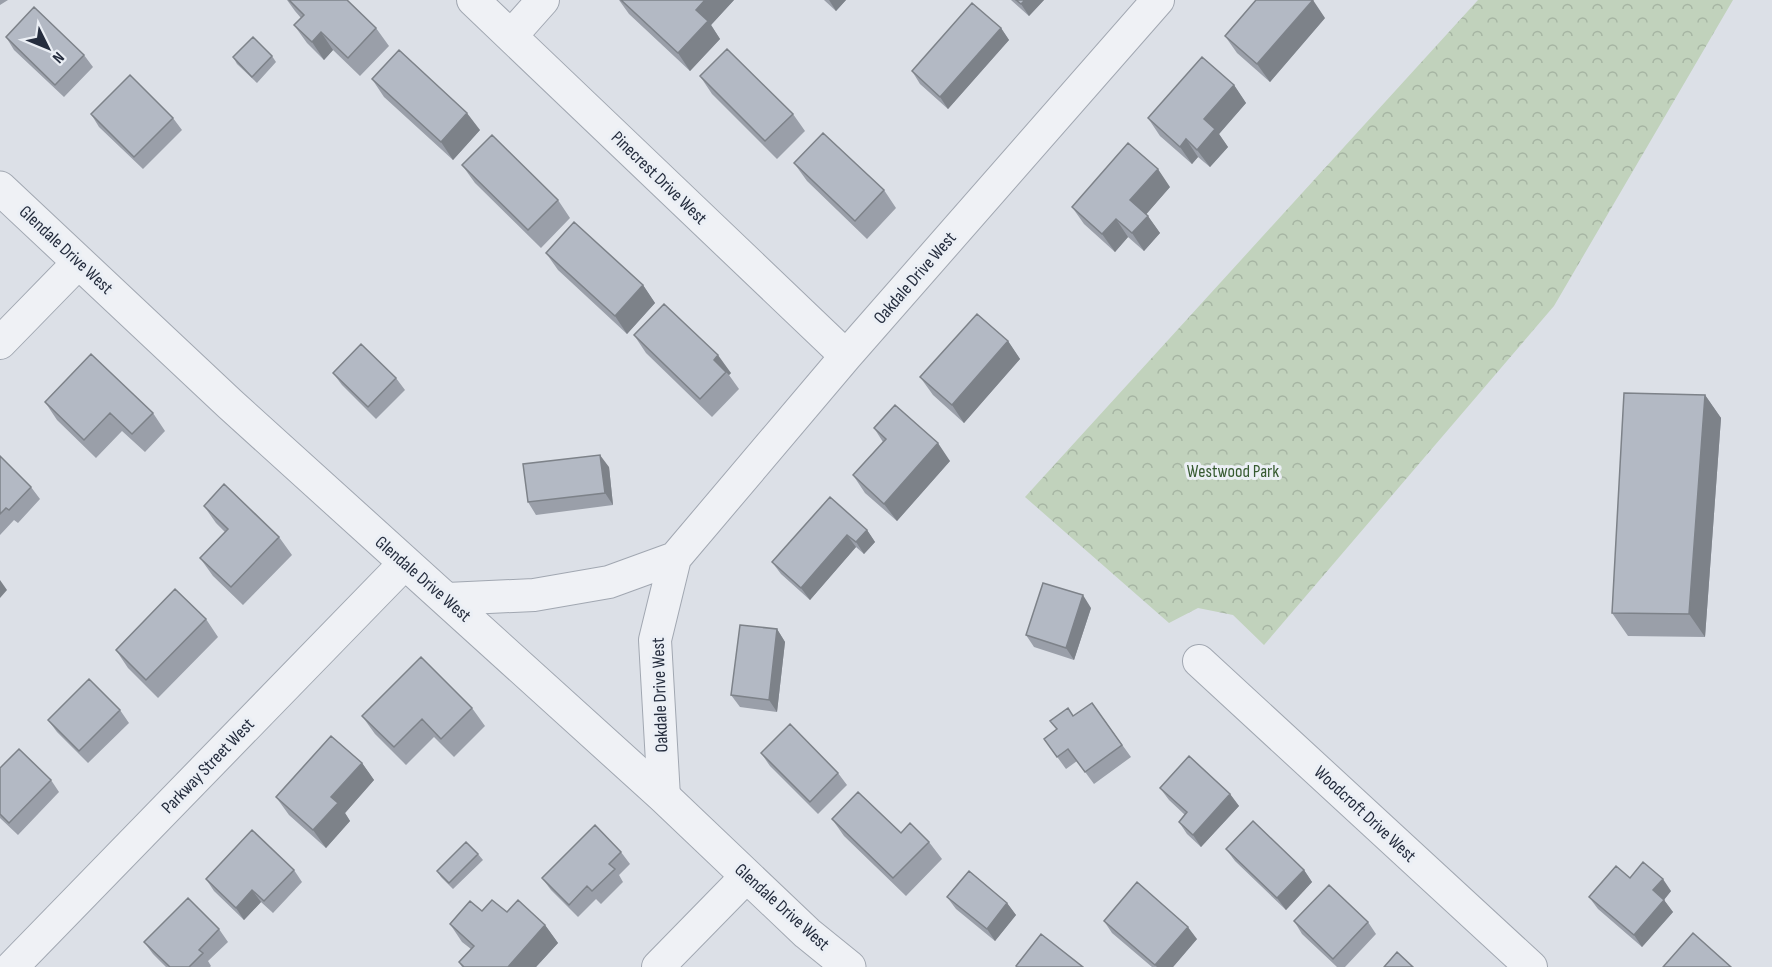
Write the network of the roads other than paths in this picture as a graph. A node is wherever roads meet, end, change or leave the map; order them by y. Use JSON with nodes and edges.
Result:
{"nodes":[{"id":1,"x":473,"y":0,"type":"edge"},
{"id":2,"x":543,"y":0,"type":"edge"},
{"id":3,"x":1158,"y":0,"type":"edge"},
{"id":4,"x":511,"y":36,"type":"junction"},
{"id":5,"x":0,"y":188,"type":"edge"},
{"id":6,"x":78,"y":263,"type":"junction"},
{"id":7,"x":0,"y":343,"type":"edge"},
{"id":8,"x":846,"y":356,"type":"junction"},
{"id":9,"x":675,"y":558,"type":"junction"},
{"id":10,"x":404,"y":564,"type":"junction"},
{"id":11,"x":447,"y":599,"type":"junction"},
{"id":12,"x":1199,"y":661,"type":"dead end"},
{"id":13,"x":664,"y":797,"type":"junction"},
{"id":14,"x":746,"y":877,"type":"junction"},
{"id":15,"x":12,"y":967,"type":"edge"},
{"id":16,"x":658,"y":967,"type":"edge"},
{"id":17,"x":849,"y":967,"type":"edge"},
{"id":18,"x":1531,"y":967,"type":"edge"}],
"edges":[{"from":1,"to":4,"type":"street","name":"Pinecrest Drive West"},
{"from":2,"to":4,"type":"street"},
{"from":3,"to":8,"type":"street","name":"Oakdale Drive West"},
{"from":4,"to":8,"type":"street","name":"Pinecrest Drive West"},
{"from":5,"to":6,"type":"street","name":"Glendale Drive West"},
{"from":6,"to":7,"type":"street"},
{"from":6,"to":10,"type":"street","name":"Glendale Drive West"},
{"from":8,"to":9,"type":"street","name":"Oakdale Drive West"},
{"from":9,"to":11,"type":"street","name":"Oakdale Drive West"},
{"from":9,"to":13,"type":"street","name":"Oakdale Drive West"},
{"from":10,"to":11,"type":"street","name":"Glendale Drive West"},
{"from":10,"to":15,"type":"street","name":"Parkway Street West"},
{"from":11,"to":13,"type":"street","name":"Glendale Drive West"},
{"from":12,"to":18,"type":"street","name":"Woodcroft Drive West"},
{"from":13,"to":14,"type":"street","name":"Glendale Drive West"},
{"from":14,"to":16,"type":"street"},
{"from":14,"to":17,"type":"street","name":"Glendale Drive West"}]}
